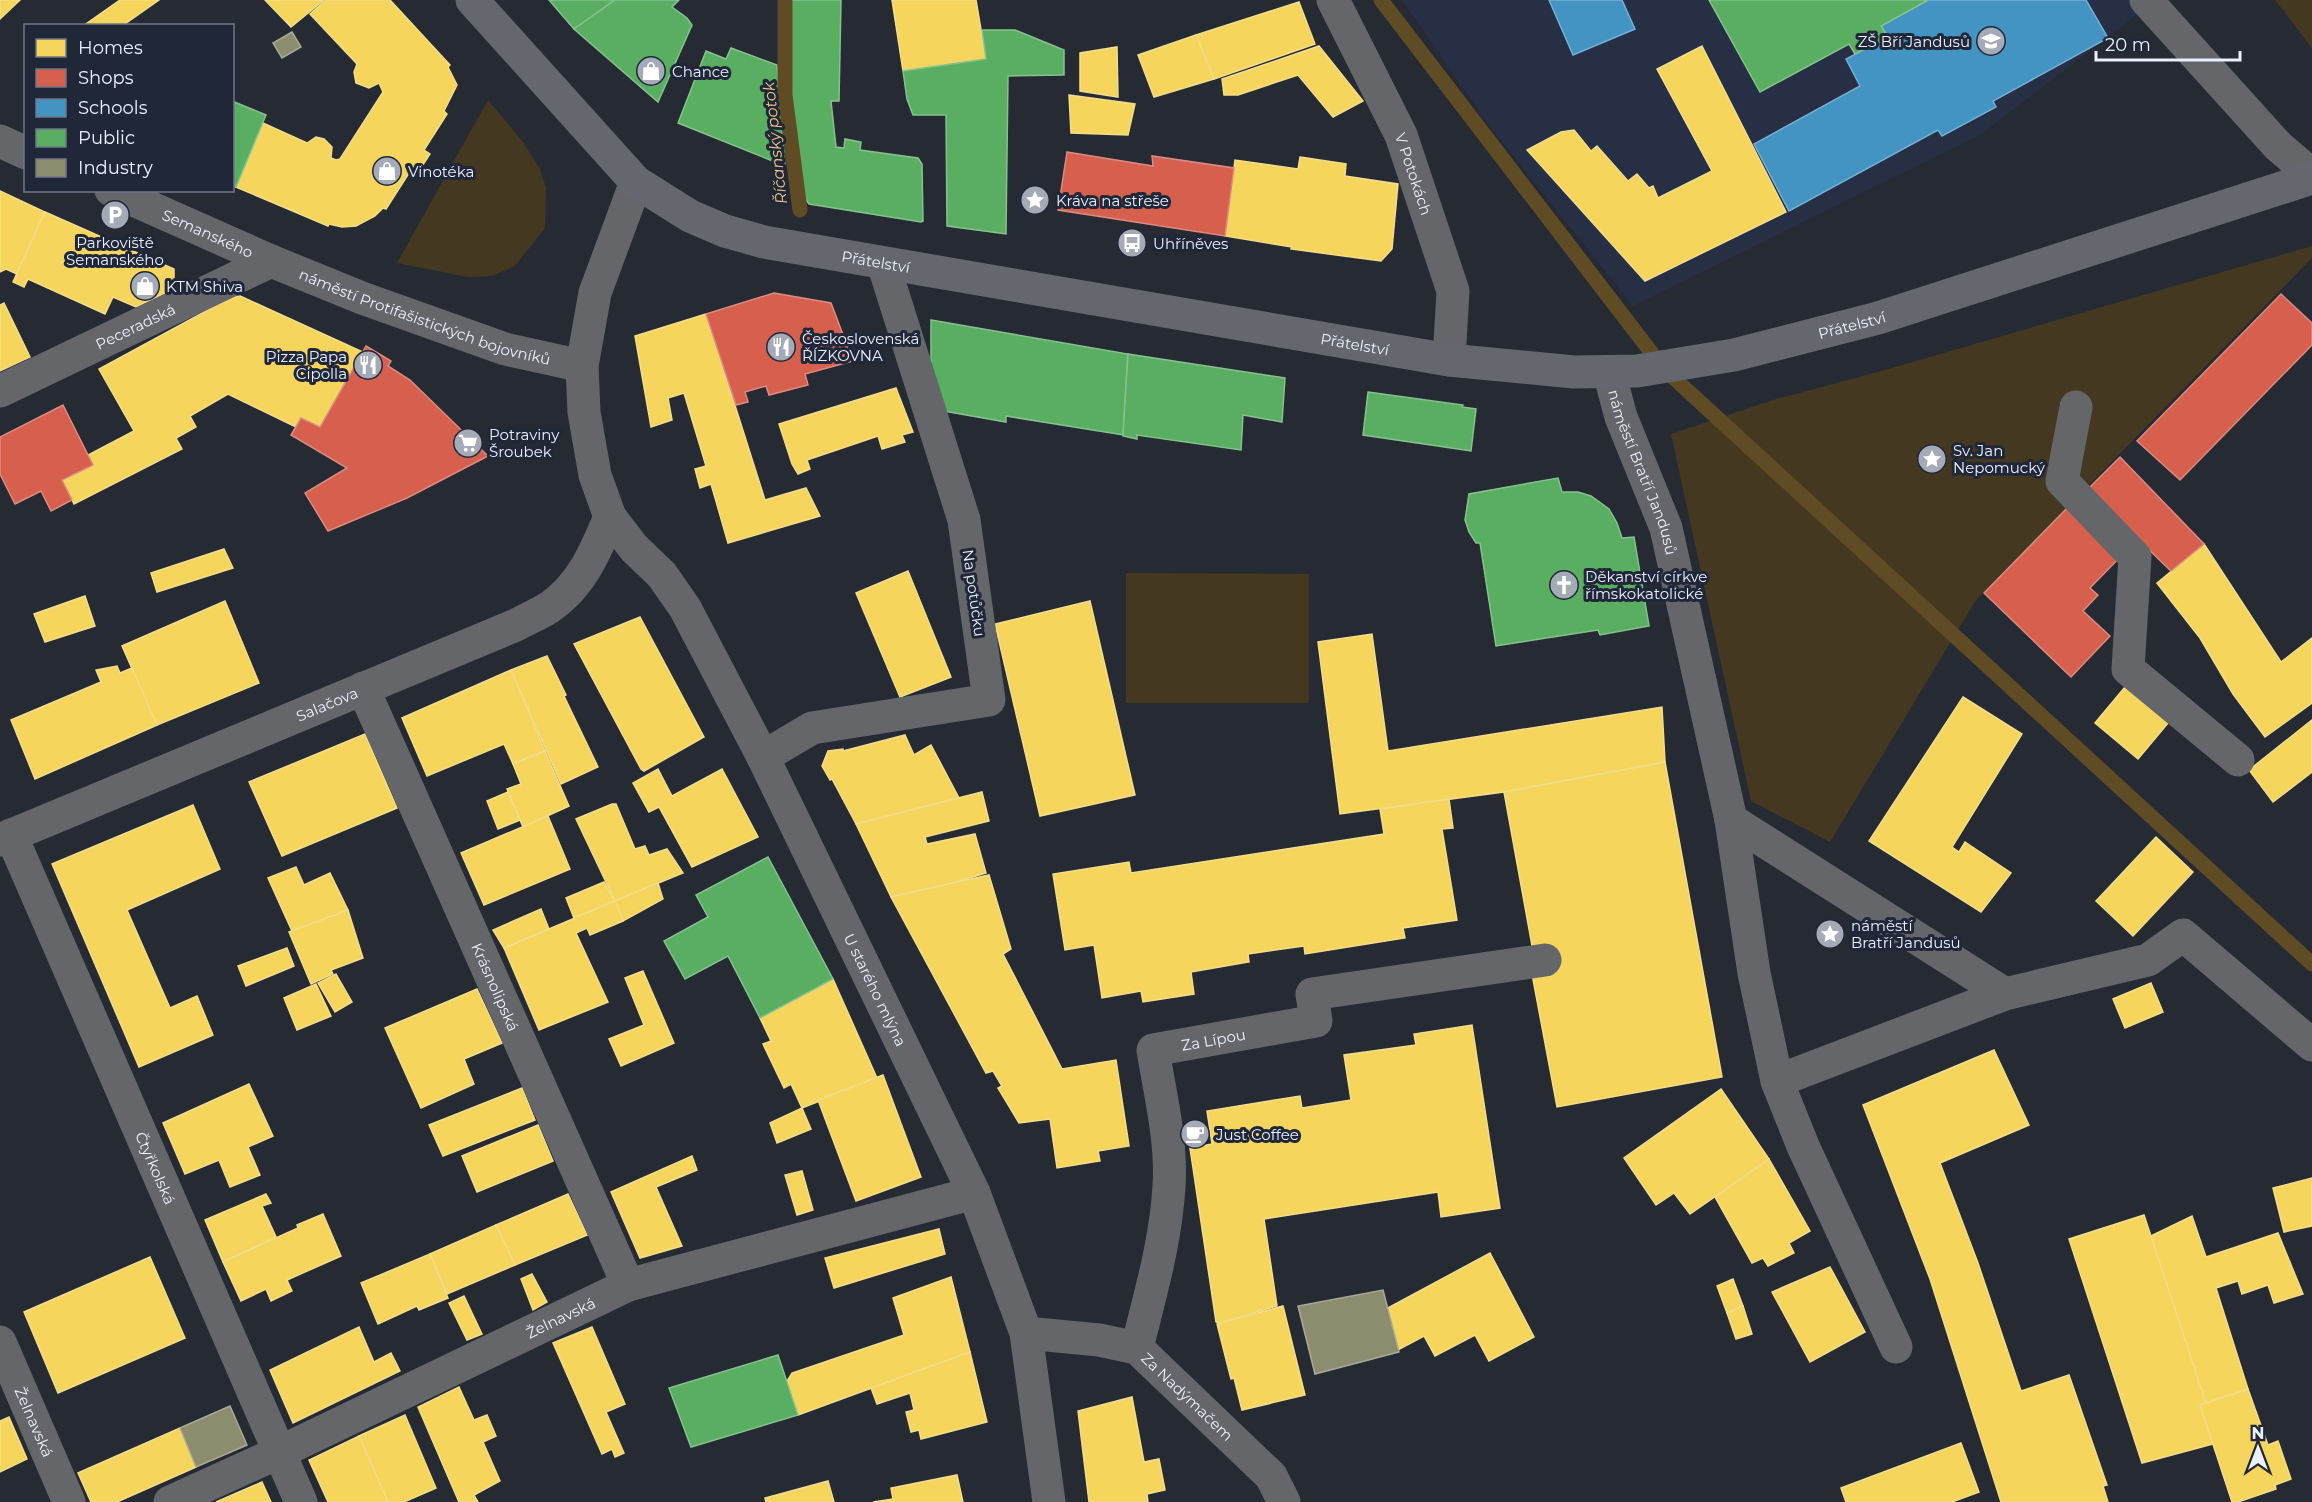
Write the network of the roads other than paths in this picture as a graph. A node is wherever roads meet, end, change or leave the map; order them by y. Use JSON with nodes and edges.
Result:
{"nodes":[{"id":1,"x":472,"y":0,"type":"edge"},
{"id":2,"x":1333,"y":0,"type":"edge"},
{"id":3,"x":2146,"y":0,"type":"edge"},
{"id":4,"x":0,"y":141,"type":"edge"},
{"id":5,"x":24,"y":152,"type":"edge"},
{"id":6,"x":2312,"y":177,"type":"edge"},
{"id":7,"x":636,"y":182,"type":"junction"},
{"id":8,"x":116,"y":192,"type":"edge"},
{"id":9,"x":271,"y":261,"type":"junction"},
{"id":10,"x":883,"y":263,"type":"junction"},
{"id":11,"x":1449,"y":360,"type":"junction"},
{"id":12,"x":582,"y":366,"type":"junction"},
{"id":13,"x":1623,"y":372,"type":"junction"},
{"id":14,"x":0,"y":391,"type":"edge"},
{"id":15,"x":2076,"y":407,"type":"dead end"},
{"id":16,"x":610,"y":517,"type":"junction"},
{"id":17,"x":363,"y":688,"type":"junction"},
{"id":18,"x":764,"y":757,"type":"junction"},
{"id":19,"x":2238,"y":760,"type":"dead end"},
{"id":20,"x":1731,"y":820,"type":"junction"},
{"id":21,"x":6,"y":837,"type":"edge"},
{"id":22,"x":1545,"y":960,"type":"dead end"},
{"id":23,"x":2005,"y":994,"type":"junction"},
{"id":24,"x":2312,"y":1045,"type":"edge"},
{"id":25,"x":1777,"y":1081,"type":"junction"},
{"id":26,"x":974,"y":1193,"type":"junction"},
{"id":27,"x":628,"y":1285,"type":"junction"},
{"id":28,"x":1026,"y":1333,"type":"junction"},
{"id":29,"x":0,"y":1342,"type":"edge"},
{"id":30,"x":1896,"y":1347,"type":"dead end"},
{"id":31,"x":1137,"y":1348,"type":"junction"},
{"id":32,"x":280,"y":1452,"type":"junction"},
{"id":33,"x":69,"y":1502,"type":"edge"},
{"id":34,"x":170,"y":1502,"type":"edge"},
{"id":35,"x":301,"y":1502,"type":"edge"},
{"id":36,"x":1049,"y":1502,"type":"edge"},
{"id":37,"x":1284,"y":1502,"type":"edge"}],
"edges":[{"from":1,"to":7,"type":"main road","name":"Přátelství"},
{"from":2,"to":11,"type":"street","name":"V Potokách"},
{"from":3,"to":6,"type":"street"},
{"from":4,"to":5,"type":"street"},
{"from":6,"to":13,"type":"main road","name":"Přátelství"},
{"from":7,"to":10,"type":"main road","name":"Přátelství"},
{"from":7,"to":12,"type":"street"},
{"from":8,"to":9,"type":"street","name":"Semanského"},
{"from":9,"to":12,"type":"street","name":"náměstí Protifašistických bojovníků"},
{"from":9,"to":14,"type":"street","name":"Peceradská"},
{"from":10,"to":11,"type":"main road","name":"Přátelství"},
{"from":10,"to":18,"type":"street","name":"Na potůčku"},
{"from":11,"to":13,"type":"main road","name":"Přátelství"},
{"from":12,"to":16,"type":"street"},
{"from":13,"to":20,"type":"street","name":"náměstí Bratří Jandusů"},
{"from":15,"to":19,"type":"street"},
{"from":16,"to":17,"type":"street","name":"Salačova"},
{"from":16,"to":18,"type":"street","name":"U starého mlýna"},
{"from":17,"to":21,"type":"street","name":"Salačova"},
{"from":17,"to":27,"type":"street","name":"Krásnolipská"},
{"from":18,"to":26,"type":"street","name":"U starého mlýna"},
{"from":20,"to":23,"type":"street"},
{"from":20,"to":25,"type":"street","name":"náměstí Bratří Jandusů"},
{"from":21,"to":32,"type":"street","name":"Čtyřkolská"},
{"from":22,"to":31,"type":"street","name":"Za Lípou"},
{"from":23,"to":24,"type":"street"},
{"from":23,"to":25,"type":"street"},
{"from":25,"to":30,"type":"street","name":"náměstí Bratří Jandusů"},
{"from":26,"to":27,"type":"street","name":"Želnavská"},
{"from":26,"to":28,"type":"street","name":"U starého mlýna"},
{"from":27,"to":32,"type":"street","name":"Želnavská"},
{"from":28,"to":31,"type":"street","name":"Za Nadýmačem"},
{"from":28,"to":36,"type":"street","name":"U starého mlýna"},
{"from":29,"to":33,"type":"street","name":"Želnavská"},
{"from":31,"to":37,"type":"street","name":"Za Nadýmačem"},
{"from":32,"to":34,"type":"street","name":"Želnavská"},
{"from":32,"to":35,"type":"street","name":"Čtyřkolská"}]}
